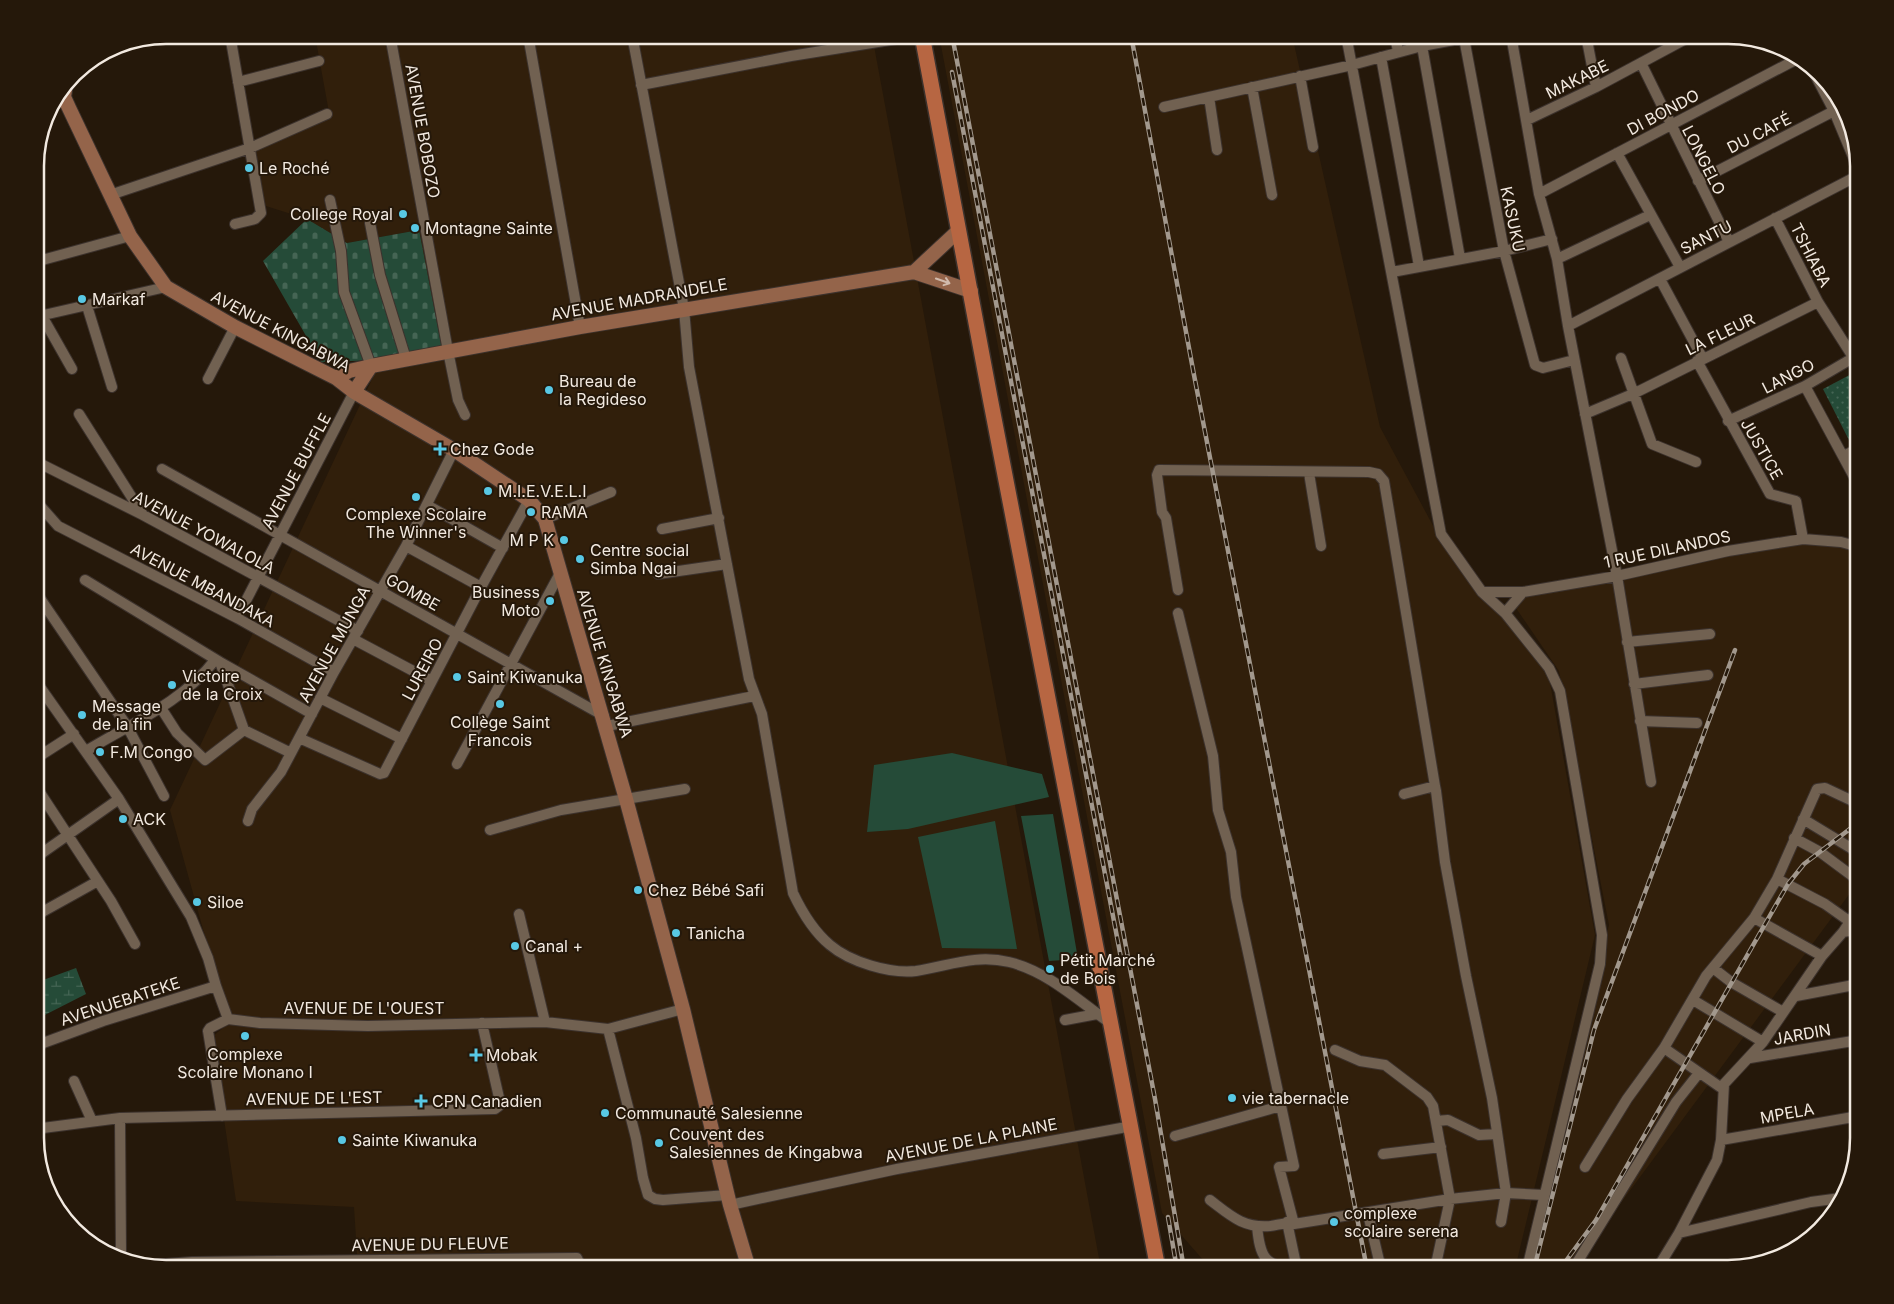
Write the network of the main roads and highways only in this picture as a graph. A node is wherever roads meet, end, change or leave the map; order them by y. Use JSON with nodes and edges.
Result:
{"nodes":[{"id":1,"x":924,"y":44,"type":"edge"},
{"id":2,"x":1156,"y":1260,"type":"edge"}],
"edges":[{"from":1,"to":2,"type":"main road"}]}
